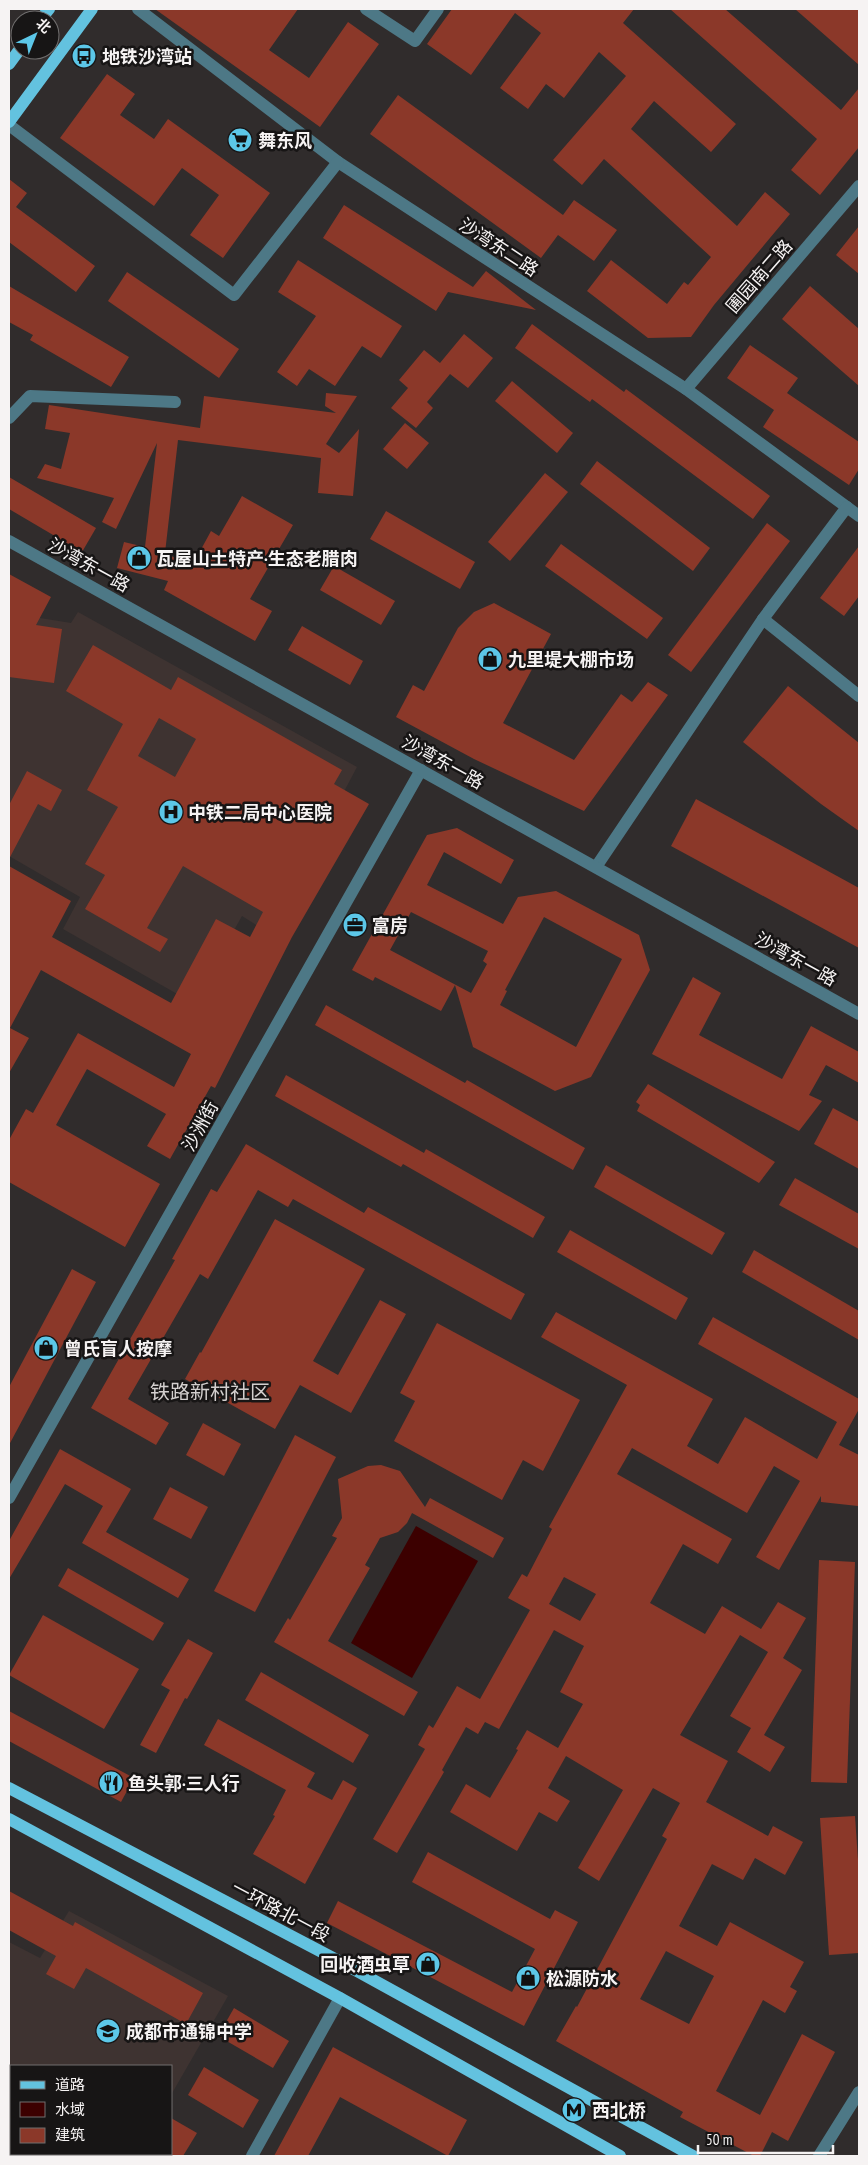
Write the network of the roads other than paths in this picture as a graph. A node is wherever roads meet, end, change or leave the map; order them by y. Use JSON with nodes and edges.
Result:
{"nodes":[{"id":1,"x":92,"y":9,"type":"edge"},
{"id":2,"x":138,"y":9,"type":"edge"},
{"id":3,"x":366,"y":9,"type":"edge"},
{"id":4,"x":438,"y":9,"type":"edge"},
{"id":5,"x":9,"y":124,"type":"edge"},
{"id":6,"x":338,"y":162,"type":"junction"},
{"id":7,"x":859,"y":186,"type":"edge"},
{"id":8,"x":686,"y":389,"type":"junction"},
{"id":9,"x":175,"y":402,"type":"dead end"},
{"id":10,"x":9,"y":418,"type":"edge"},
{"id":11,"x":847,"y":508,"type":"junction"},
{"id":12,"x":859,"y":516,"type":"edge"},
{"id":13,"x":9,"y":541,"type":"edge"},
{"id":14,"x":763,"y":619,"type":"junction"},
{"id":15,"x":859,"y":696,"type":"edge"},
{"id":16,"x":421,"y":770,"type":"junction"},
{"id":17,"x":596,"y":867,"type":"junction"},
{"id":18,"x":859,"y":1014,"type":"edge"},
{"id":19,"x":9,"y":1498,"type":"edge"},
{"id":20,"x":9,"y":1788,"type":"edge"},
{"id":21,"x":9,"y":1819,"type":"edge"},
{"id":22,"x":340,"y":1998,"type":"junction"},
{"id":23,"x":859,"y":2092,"type":"edge"},
{"id":24,"x":252,"y":2156,"type":"edge"},
{"id":25,"x":620,"y":2156,"type":"edge"},
{"id":26,"x":693,"y":2156,"type":"edge"},
{"id":27,"x":819,"y":2156,"type":"edge"}],
"edges":[{"from":1,"to":5,"type":"main road"},
{"from":2,"to":6,"type":"street","name":"沙湾东二路"},
{"from":3,"to":4,"type":"street"},
{"from":5,"to":6,"type":"street"},
{"from":6,"to":8,"type":"street","name":"沙湾东二路"},
{"from":7,"to":8,"type":"street","name":"圃园南二路"},
{"from":8,"to":11,"type":"street","name":"沙湾东二路"},
{"from":9,"to":10,"type":"street"},
{"from":11,"to":12,"type":"street","name":"沙湾东二路"},
{"from":11,"to":14,"type":"street"},
{"from":13,"to":16,"type":"street","name":"沙湾东一路"},
{"from":14,"to":15,"type":"street"},
{"from":14,"to":17,"type":"street"},
{"from":16,"to":17,"type":"street","name":"沙湾东一路"},
{"from":16,"to":19,"type":"street","name":"沙洲街"},
{"from":17,"to":18,"type":"street","name":"沙湾东一路"},
{"from":20,"to":26,"type":"main road","name":"一环路北一段"},
{"from":21,"to":22,"type":"main road"},
{"from":22,"to":24,"type":"street"},
{"from":22,"to":25,"type":"main road"},
{"from":23,"to":27,"type":"street"}]}
